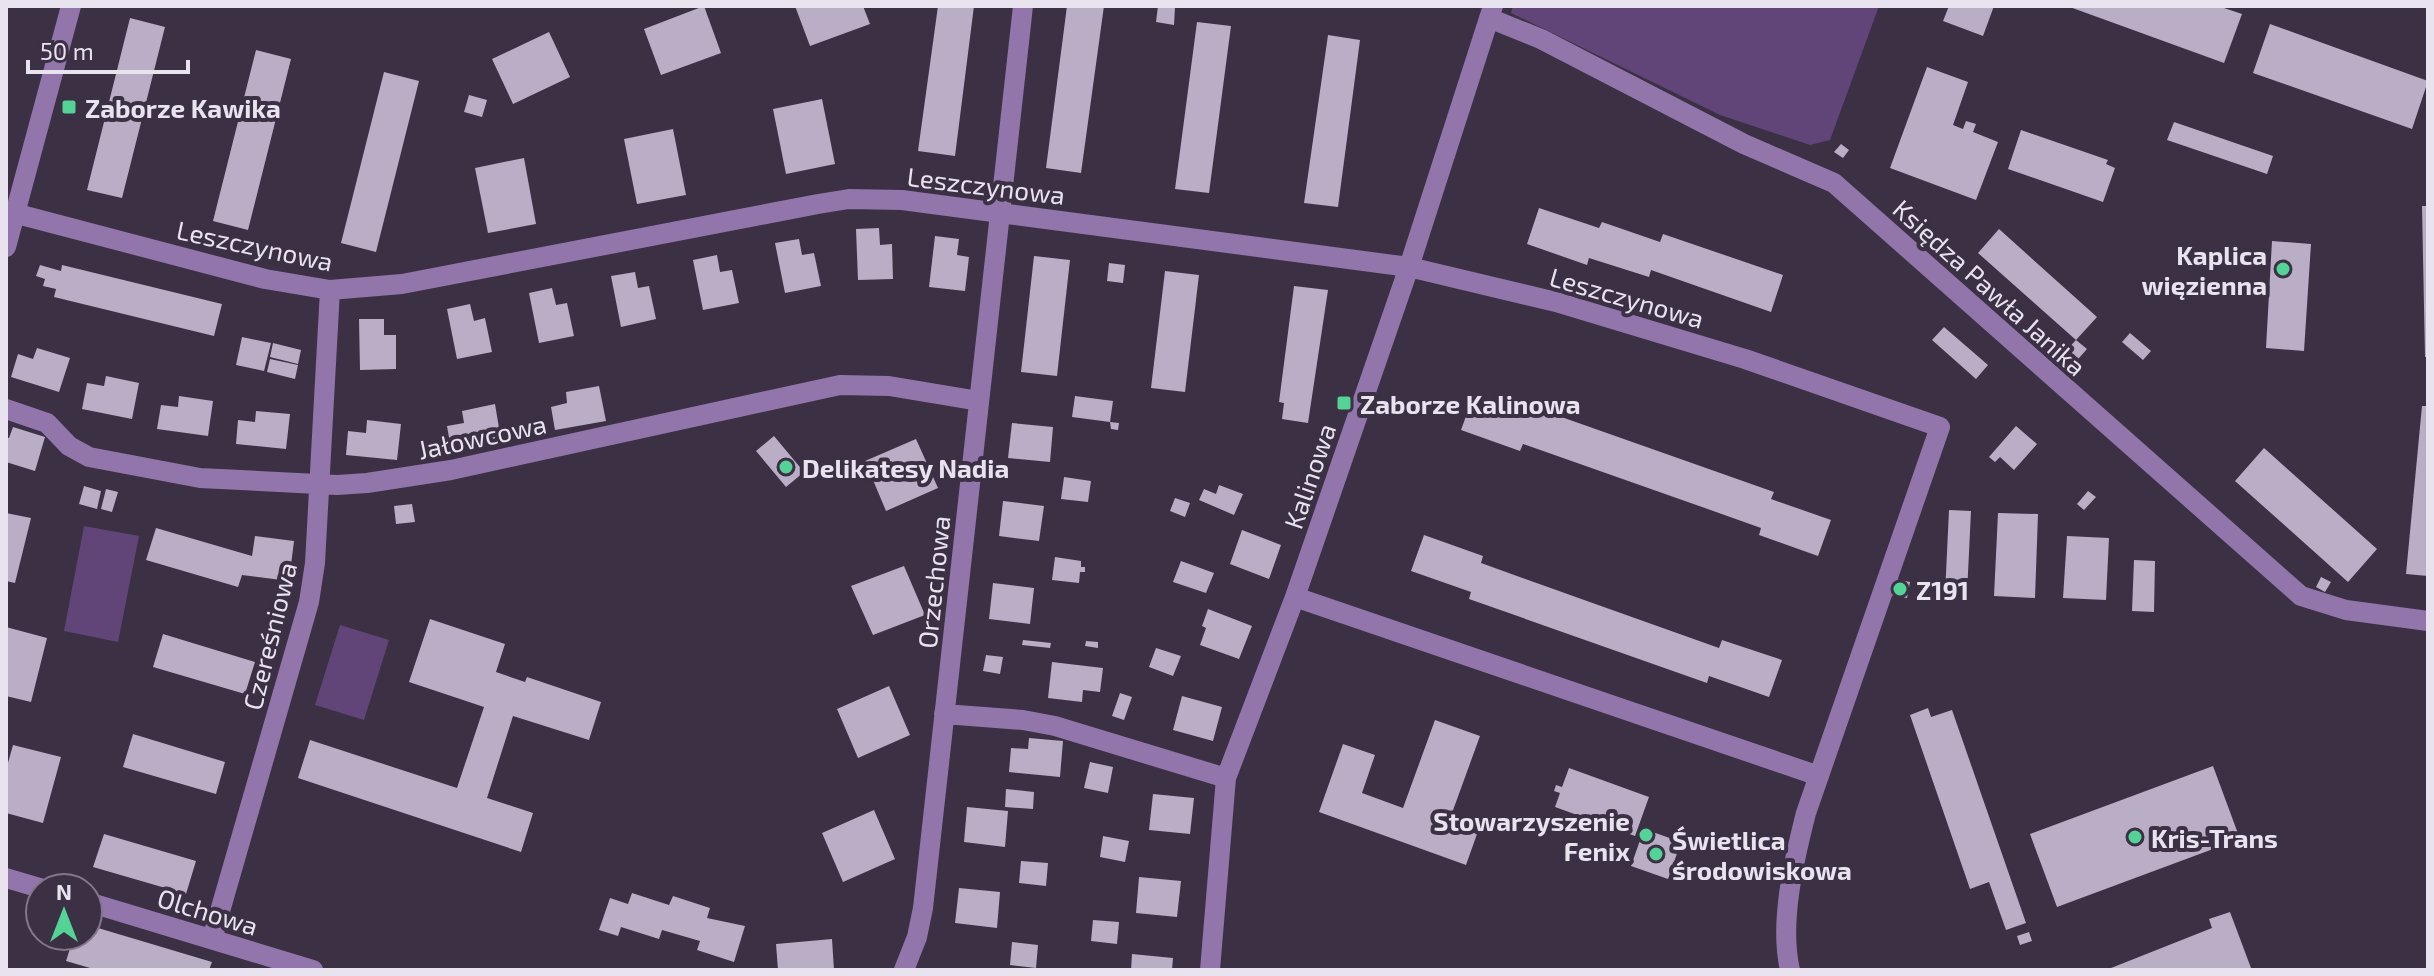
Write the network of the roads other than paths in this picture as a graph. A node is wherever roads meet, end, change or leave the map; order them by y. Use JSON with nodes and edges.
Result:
{"nodes":[{"id":1,"x":71,"y":6,"type":"edge"},
{"id":2,"x":1023,"y":6,"type":"edge"},
{"id":3,"x":1491,"y":12,"type":"edge"},
{"id":4,"x":11,"y":212,"type":"edge"},
{"id":5,"x":1000,"y":213,"type":"junction"},
{"id":6,"x":6,"y":247,"type":"edge"},
{"id":7,"x":1409,"y":267,"type":"junction"},
{"id":8,"x":330,"y":290,"type":"junction"},
{"id":9,"x":979,"y":401,"type":"junction"},
{"id":10,"x":6,"y":409,"type":"edge"},
{"id":11,"x":317,"y":485,"type":"junction"},
{"id":12,"x":1295,"y":597,"type":"junction"},
{"id":13,"x":2428,"y":621,"type":"edge"},
{"id":14,"x":944,"y":714,"type":"junction"},
{"id":15,"x":1819,"y":776,"type":"junction"},
{"id":16,"x":1226,"y":778,"type":"junction"},
{"id":17,"x":104,"y":907,"type":"edge"},
{"id":18,"x":212,"y":939,"type":"junction"},
{"id":19,"x":313,"y":970,"type":"edge"},
{"id":20,"x":904,"y":970,"type":"edge"},
{"id":21,"x":1210,"y":970,"type":"edge"},
{"id":22,"x":1790,"y":970,"type":"edge"}],
"edges":[{"from":1,"to":4,"type":"street"},
{"from":2,"to":5,"type":"street","name":"Orzechowa"},
{"from":3,"to":7,"type":"street","name":"Kalinowa"},
{"from":3,"to":13,"type":"street","name":"Księdza Pawła Janika"},
{"from":4,"to":6,"type":"street"},
{"from":4,"to":8,"type":"street","name":"Leszczynowa"},
{"from":5,"to":7,"type":"street","name":"Leszczynowa"},
{"from":5,"to":8,"type":"street","name":"Leszczynowa"},
{"from":5,"to":9,"type":"street","name":"Orzechowa"},
{"from":7,"to":12,"type":"street","name":"Kalinowa"},
{"from":7,"to":15,"type":"street","name":"Leszczynowa"},
{"from":8,"to":11,"type":"street","name":"Czereśniowa"},
{"from":9,"to":11,"type":"street","name":"Jałowcowa"},
{"from":9,"to":14,"type":"street","name":"Orzechowa"},
{"from":10,"to":11,"type":"street","name":"Jałowcowa"},
{"from":11,"to":18,"type":"street","name":"Czereśniowa"},
{"from":12,"to":15,"type":"street"},
{"from":12,"to":16,"type":"street","name":"Kalinowa"},
{"from":14,"to":16,"type":"street"},
{"from":14,"to":20,"type":"street","name":"Orzechowa"},
{"from":15,"to":22,"type":"street"},
{"from":16,"to":21,"type":"street","name":"Kalinowa"},
{"from":17,"to":18,"type":"street","name":"Olchowa"},
{"from":18,"to":19,"type":"street","name":"Olchowa"}]}
